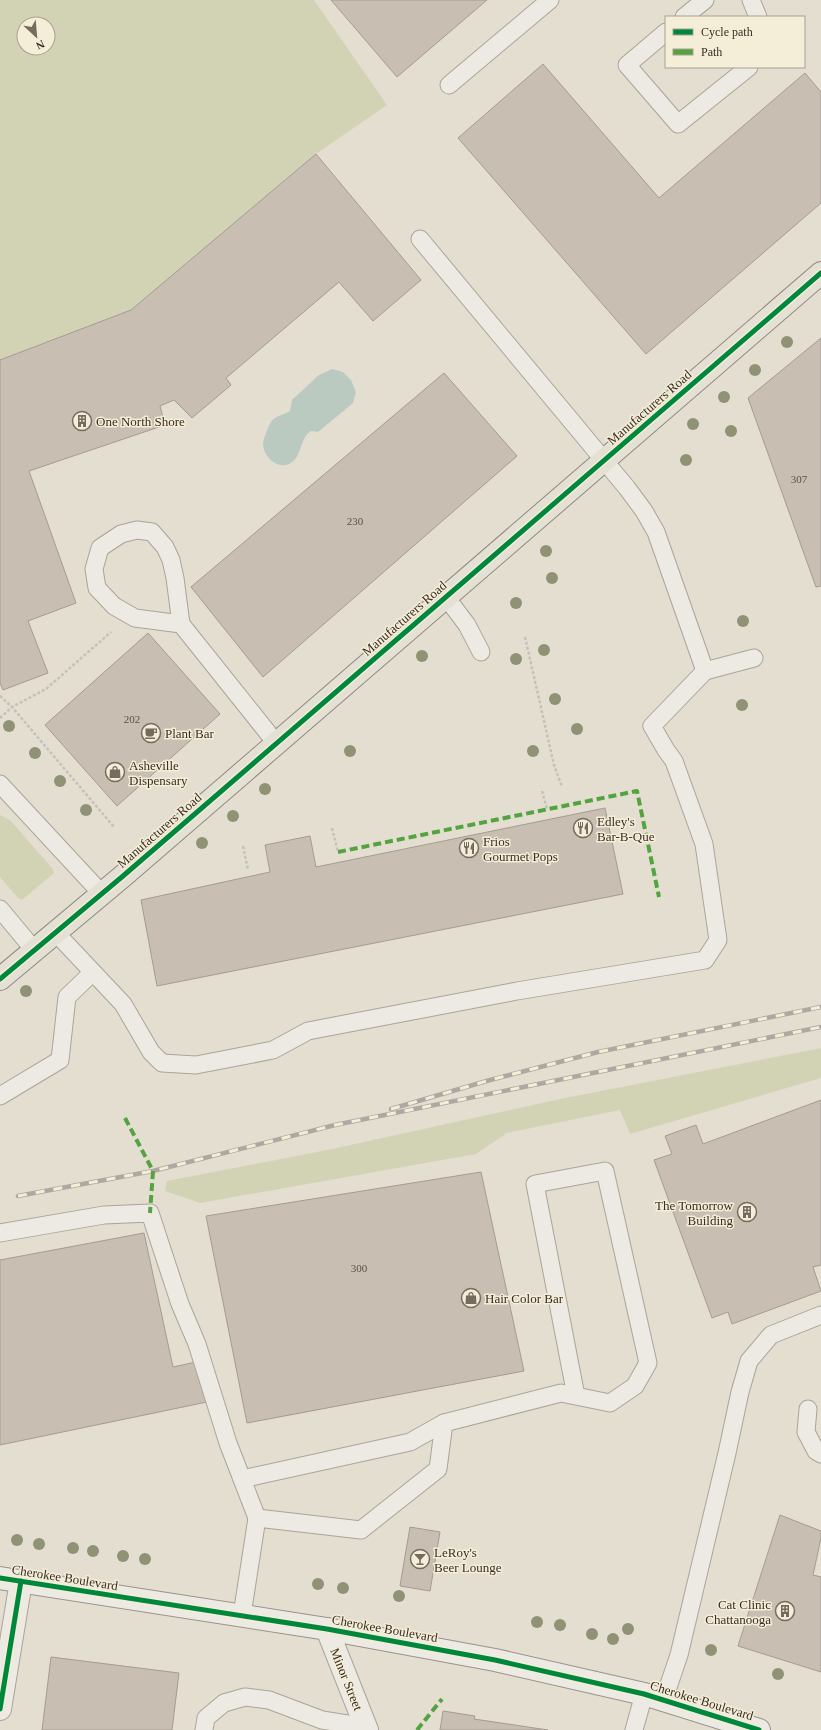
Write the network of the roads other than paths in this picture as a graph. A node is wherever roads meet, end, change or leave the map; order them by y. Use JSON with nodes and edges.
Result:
{"nodes":[{"id":1,"x":550,"y":0,"type":"edge"},
{"id":2,"x":705,"y":0,"type":"edge"},
{"id":3,"x":751,"y":0,"type":"edge"},
{"id":4,"x":685,"y":16,"type":"edge"},
{"id":5,"x":758,"y":16,"type":"edge"},
{"id":6,"x":665,"y":33,"type":"edge"},
{"id":7,"x":748,"y":68,"type":"edge"},
{"id":8,"x":449,"y":85,"type":"dead end"},
{"id":9,"x":420,"y":240,"type":"dead end"},
{"id":10,"x":821,"y":273,"type":"edge"},
{"id":11,"x":604,"y":461,"type":"junction"},
{"id":12,"x":446,"y":597,"type":"junction"},
{"id":13,"x":181,"y":624,"type":"junction"},
{"id":14,"x":480,"y":652,"type":"dead end"},
{"id":15,"x":754,"y":658,"type":"dead end"},
{"id":16,"x":705,"y":671,"type":"junction"},
{"id":17,"x":276,"y":743,"type":"junction"},
{"id":18,"x":0,"y":784,"type":"edge"},
{"id":19,"x":102,"y":894,"type":"junction"},
{"id":20,"x":0,"y":909,"type":"edge"},
{"id":21,"x":56,"y":933,"type":"junction"},
{"id":22,"x":35,"y":951,"type":"junction"},
{"id":23,"x":92,"y":973,"type":"junction"},
{"id":24,"x":0,"y":979,"type":"edge"},
{"id":25,"x":0,"y":1096,"type":"edge"},
{"id":26,"x":0,"y":1234,"type":"edge"},
{"id":27,"x":821,"y":1316,"type":"edge"},
{"id":28,"x":576,"y":1396,"type":"junction"},
{"id":29,"x":808,"y":1409,"type":"dead end"},
{"id":30,"x":444,"y":1423,"type":"junction"},
{"id":31,"x":821,"y":1454,"type":"edge"},
{"id":32,"x":242,"y":1479,"type":"junction"},
{"id":33,"x":257,"y":1518,"type":"junction"},
{"id":34,"x":10,"y":1579,"type":"edge"},
{"id":35,"x":242,"y":1615,"type":"junction"},
{"id":36,"x":327,"y":1629,"type":"junction"},
{"id":37,"x":654,"y":1696,"type":"junction"},
{"id":38,"x":0,"y":1709,"type":"edge"},
{"id":39,"x":366,"y":1729,"type":"edge"},
{"id":40,"x":204,"y":1730,"type":"edge"},
{"id":41,"x":634,"y":1730,"type":"edge"},
{"id":42,"x":759,"y":1730,"type":"edge"}],
"edges":[{"from":1,"to":8,"type":"lane"},
{"from":2,"to":4,"type":"lane"},
{"from":3,"to":5,"type":"lane"},
{"from":6,"to":7,"type":"lane"},
{"from":9,"to":11,"type":"lane"},
{"from":10,"to":11,"type":"main road","name":"Manufacturers Road"},
{"from":11,"to":12,"type":"main road","name":"Manufacturers Road"},
{"from":11,"to":16,"type":"lane"},
{"from":12,"to":14,"type":"lane"},
{"from":12,"to":17,"type":"main road","name":"Manufacturers Road"},
{"from":13,"to":13,"type":"lane"},
{"from":13,"to":17,"type":"lane"},
{"from":15,"to":16,"type":"lane"},
{"from":16,"to":23,"type":"lane"},
{"from":17,"to":19,"type":"main road","name":"Manufacturers Road"},
{"from":18,"to":19,"type":"lane"},
{"from":19,"to":21,"type":"main road","name":"Manufacturers Road"},
{"from":20,"to":22,"type":"lane"},
{"from":21,"to":22,"type":"main road","name":"Manufacturers Road"},
{"from":21,"to":23,"type":"lane"},
{"from":22,"to":24,"type":"main road","name":"Manufacturers Road"},
{"from":23,"to":25,"type":"lane"},
{"from":26,"to":32,"type":"lane"},
{"from":27,"to":37,"type":"lane"},
{"from":28,"to":28,"type":"lane"},
{"from":28,"to":30,"type":"lane"},
{"from":29,"to":31,"type":"lane"},
{"from":30,"to":32,"type":"lane"},
{"from":30,"to":33,"type":"lane"},
{"from":32,"to":33,"type":"lane"},
{"from":33,"to":35,"type":"lane"},
{"from":34,"to":35,"type":"main road","name":"Cherokee Boulevard"},
{"from":34,"to":38,"type":"main road"},
{"from":35,"to":36,"type":"main road","name":"Cherokee Boulevard"},
{"from":36,"to":37,"type":"main road","name":"Cherokee Boulevard"},
{"from":36,"to":39,"type":"main road","name":"Minor Street"},
{"from":37,"to":41,"type":"lane"},
{"from":37,"to":42,"type":"main road","name":"Cherokee Boulevard"},
{"from":39,"to":40,"type":"lane"}]}
